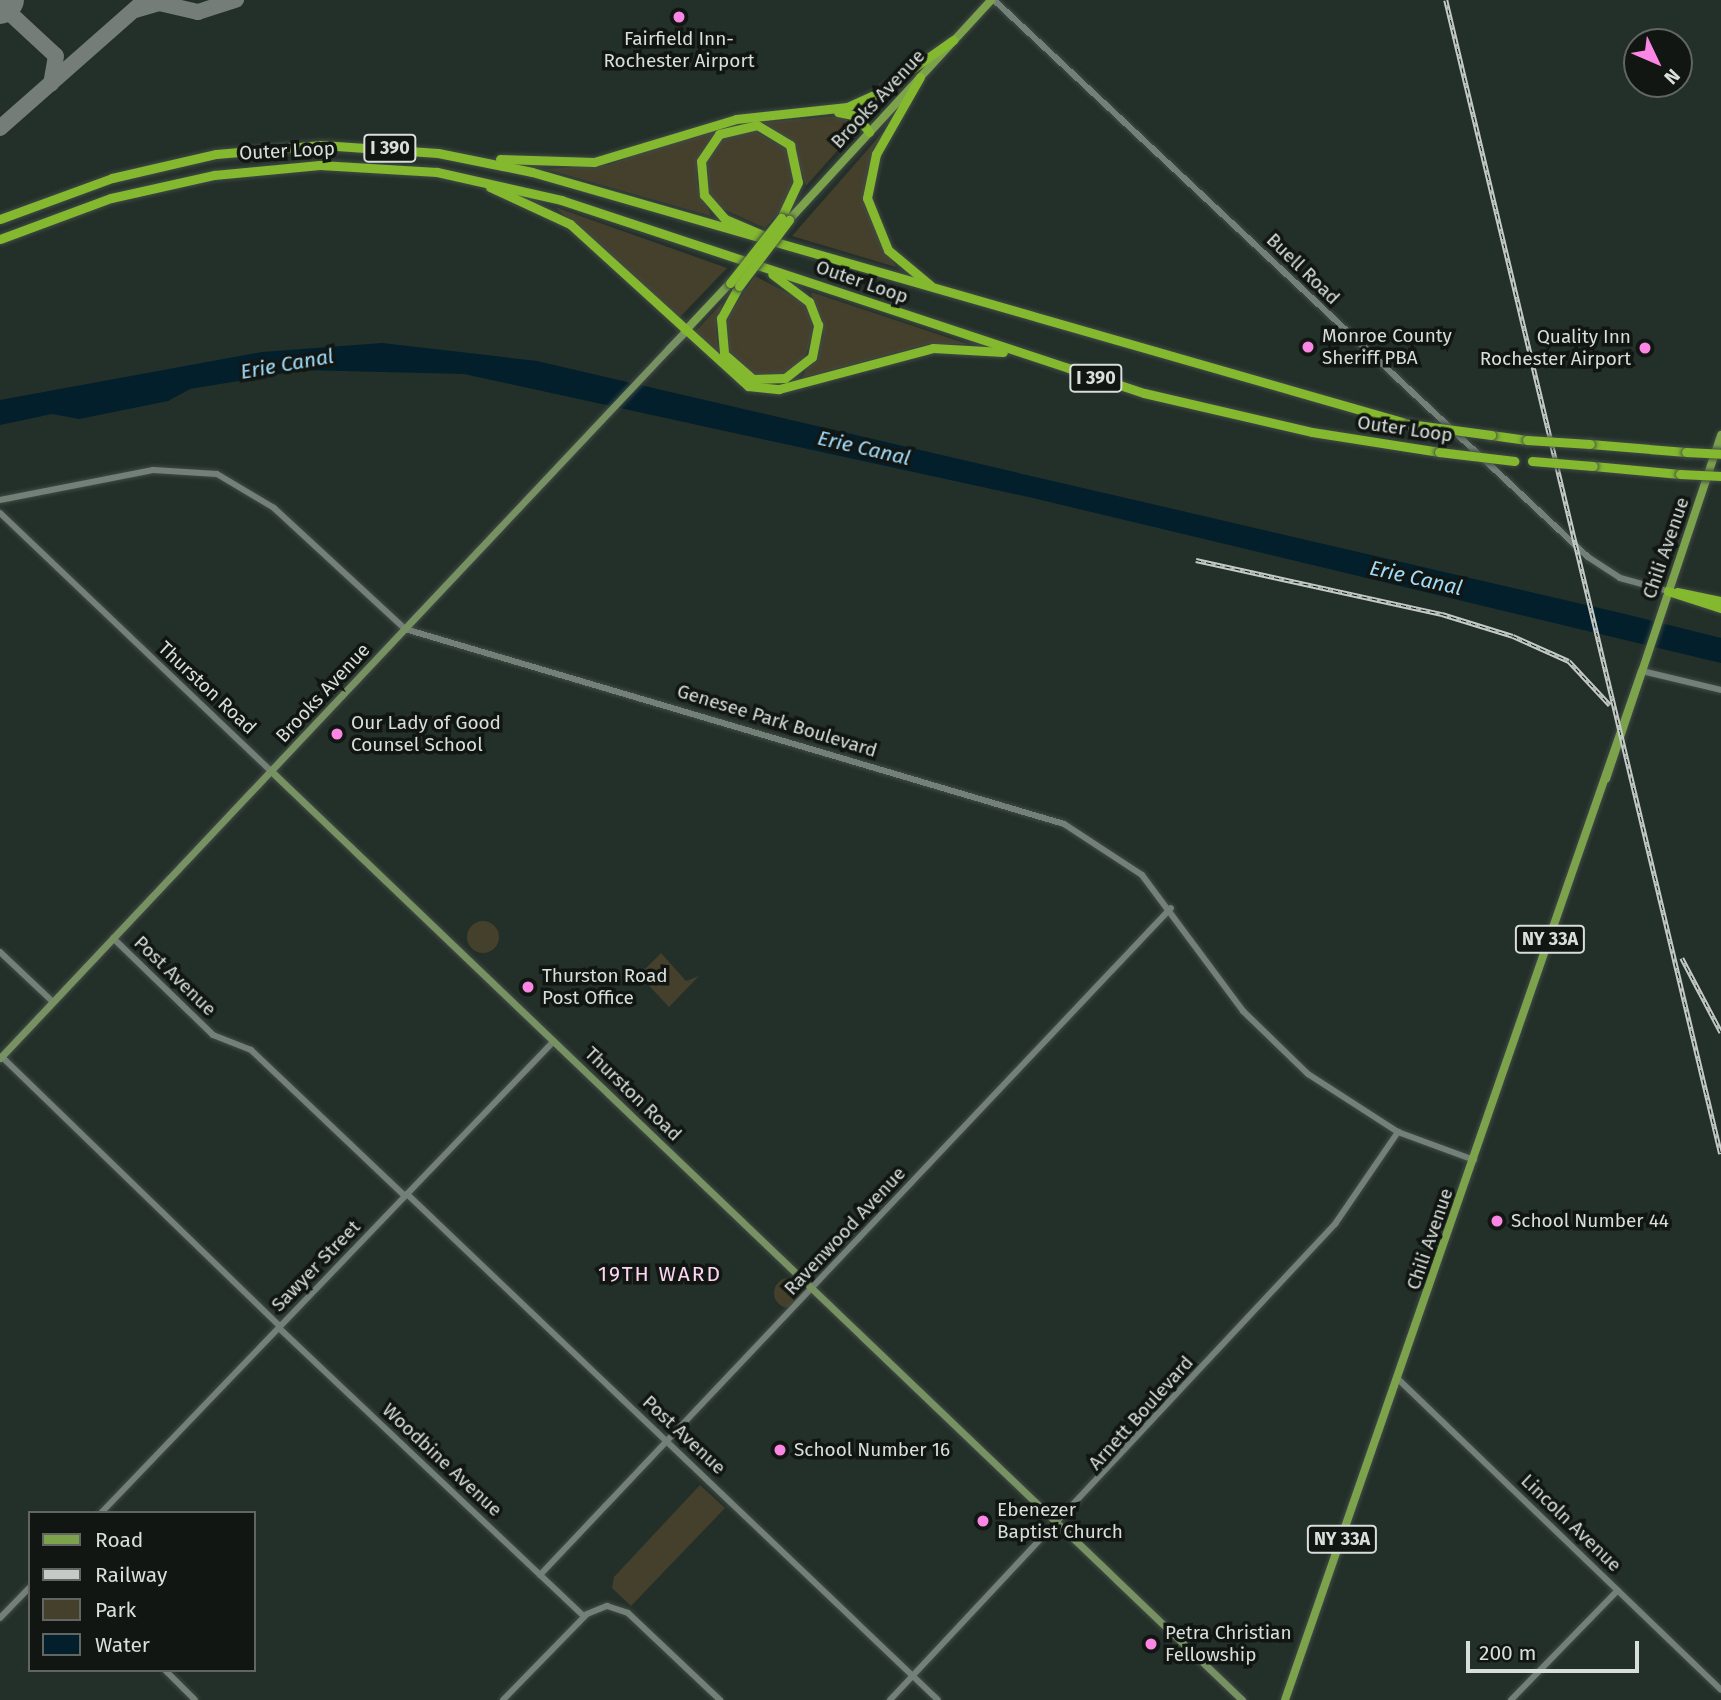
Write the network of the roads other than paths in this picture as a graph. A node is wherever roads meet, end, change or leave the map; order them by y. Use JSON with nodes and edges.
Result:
{"nodes":[{"id":1,"x":992,"y":0,"type":"edge"},
{"id":2,"x":953,"y":40,"type":"junction"},
{"id":3,"x":920,"y":77,"type":"junction"},
{"id":4,"x":818,"y":113,"type":"junction"},
{"id":5,"x":869,"y":132,"type":"junction"},
{"id":6,"x":438,"y":153,"type":"junction"},
{"id":7,"x":426,"y":171,"type":"junction"},
{"id":8,"x":0,"y":219,"type":"edge"},
{"id":9,"x":785,"y":219,"type":"junction"},
{"id":10,"x":0,"y":239,"type":"edge"},
{"id":11,"x":777,"y":243,"type":"junction"},
{"id":12,"x":762,"y":267,"type":"junction"},
{"id":13,"x":734,"y":285,"type":"junction"},
{"id":14,"x":937,"y":290,"type":"junction"},
{"id":15,"x":684,"y":332,"type":"junction"},
{"id":16,"x":1026,"y":356,"type":"junction"},
{"id":17,"x":1721,"y":435,"type":"edge"},
{"id":18,"x":1721,"y":454,"type":"edge"},
{"id":19,"x":1721,"y":476,"type":"edge"},
{"id":20,"x":0,"y":499,"type":"edge"},
{"id":21,"x":0,"y":513,"type":"edge"},
{"id":22,"x":1668,"y":592,"type":"junction"},
{"id":23,"x":1721,"y":601,"type":"edge"},
{"id":24,"x":1721,"y":608,"type":"edge"},
{"id":25,"x":405,"y":629,"type":"junction"},
{"id":26,"x":1642,"y":671,"type":"junction"},
{"id":27,"x":1721,"y":690,"type":"edge"},
{"id":28,"x":271,"y":771,"type":"junction"},
{"id":29,"x":1171,"y":908,"type":"junction"},
{"id":30,"x":114,"y":938,"type":"junction"},
{"id":31,"x":0,"y":953,"type":"edge"},
{"id":32,"x":53,"y":1002,"type":"junction"},
{"id":33,"x":554,"y":1041,"type":"junction"},
{"id":34,"x":1,"y":1058,"type":"edge"},
{"id":35,"x":1398,"y":1132,"type":"junction"},
{"id":36,"x":1474,"y":1160,"type":"junction"},
{"id":37,"x":406,"y":1195,"type":"junction"},
{"id":38,"x":812,"y":1288,"type":"junction"},
{"id":39,"x":280,"y":1327,"type":"junction"},
{"id":40,"x":1398,"y":1378,"type":"junction"},
{"id":41,"x":667,"y":1441,"type":"junction"},
{"id":42,"x":103,"y":1511,"type":"edge"},
{"id":43,"x":1059,"y":1525,"type":"junction"},
{"id":44,"x":540,"y":1574,"type":"junction"},
{"id":45,"x":28,"y":1589,"type":"edge"},
{"id":46,"x":1618,"y":1590,"type":"junction"},
{"id":47,"x":584,"y":1616,"type":"junction"},
{"id":48,"x":0,"y":1618,"type":"edge"},
{"id":49,"x":167,"y":1672,"type":"edge"},
{"id":50,"x":913,"y":1676,"type":"junction"},
{"id":51,"x":1721,"y":1690,"type":"edge"},
{"id":52,"x":195,"y":1700,"type":"edge"},
{"id":53,"x":503,"y":1700,"type":"edge"},
{"id":54,"x":720,"y":1700,"type":"edge"},
{"id":55,"x":890,"y":1700,"type":"edge"},
{"id":56,"x":938,"y":1700,"type":"edge"},
{"id":57,"x":1242,"y":1700,"type":"edge"},
{"id":58,"x":1285,"y":1700,"type":"edge"},
{"id":59,"x":1511,"y":1700,"type":"edge"}],
"edges":[{"from":1,"to":2,"type":"main road","name":"Brooks Avenue"},
{"from":1,"to":22,"type":"street","name":"Buell Road"},
{"from":2,"to":3,"type":"main road","name":"Brooks Avenue"},
{"from":2,"to":4,"type":"highway"},
{"from":3,"to":5,"type":"main road","name":"Brooks Avenue"},
{"from":3,"to":14,"type":"highway"},
{"from":4,"to":5,"type":"highway"},
{"from":4,"to":6,"type":"highway"},
{"from":5,"to":9,"type":"main road","name":"Brooks Avenue"},
{"from":6,"to":8,"type":"highway","name":"Outer Loop","number":"I 390"},
{"from":6,"to":11,"type":"highway","name":"Outer Loop","number":"I 390"},
{"from":7,"to":10,"type":"highway","name":"Outer Loop","number":"I 390"},
{"from":7,"to":12,"type":"highway","name":"Outer Loop","number":"I 390"},
{"from":7,"to":15,"type":"highway"},
{"from":9,"to":11,"type":"highway"},
{"from":9,"to":13,"type":"highway","bridge":true},
{"from":11,"to":14,"type":"highway","name":"Outer Loop","number":"I 390"},
{"from":12,"to":13,"type":"highway"},
{"from":12,"to":16,"type":"highway","name":"Outer Loop","number":"I 390"},
{"from":13,"to":15,"type":"main road","name":"Brooks Avenue"},
{"from":14,"to":18,"type":"highway","name":"Outer Loop","number":"I 390","bridge":true},
{"from":15,"to":16,"type":"highway"},
{"from":15,"to":25,"type":"main road","name":"Brooks Avenue"},
{"from":16,"to":19,"type":"highway","name":"Outer Loop","number":"I 390","bridge":true},
{"from":17,"to":22,"type":"main road","name":"Chili Avenue","number":"NY 33A"},
{"from":20,"to":25,"type":"street","name":"Genesee Park Boulevard"},
{"from":21,"to":28,"type":"street","name":"Thurston Road"},
{"from":22,"to":23,"type":"highway"},
{"from":22,"to":24,"type":"highway"},
{"from":22,"to":26,"type":"main road","name":"Chili Avenue","number":"NY 33A"},
{"from":25,"to":28,"type":"main road","name":"Brooks Avenue"},
{"from":25,"to":29,"type":"street","name":"Genesee Park Boulevard"},
{"from":26,"to":27,"type":"street"},
{"from":26,"to":36,"type":"main road","name":"Chili Avenue","number":"NY 33A"},
{"from":28,"to":30,"type":"main road","name":"Brooks Avenue"},
{"from":28,"to":33,"type":"main road","name":"Thurston Road"},
{"from":29,"to":35,"type":"street","name":"Genesee Park Boulevard"},
{"from":29,"to":38,"type":"street","name":"Ravenwood Avenue"},
{"from":30,"to":32,"type":"main road","name":"Brooks Avenue"},
{"from":30,"to":37,"type":"street","name":"Post Avenue"},
{"from":31,"to":32,"type":"street"},
{"from":32,"to":34,"type":"main road","name":"Brooks Avenue"},
{"from":33,"to":37,"type":"street","name":"Sawyer Street"},
{"from":33,"to":38,"type":"main road","name":"Thurston Road"},
{"from":34,"to":39,"type":"street","name":"Woodbine Avenue"},
{"from":35,"to":36,"type":"street","name":"Genesee Park Boulevard"},
{"from":35,"to":43,"type":"street","name":"Arnett Boulevard"},
{"from":36,"to":40,"type":"main road","name":"Chili Avenue","number":"NY 33A"},
{"from":37,"to":39,"type":"street","name":"Sawyer Street"},
{"from":37,"to":41,"type":"street","name":"Post Avenue"},
{"from":38,"to":41,"type":"street","name":"Ravenwood Avenue"},
{"from":38,"to":43,"type":"main road","name":"Thurston Road"},
{"from":39,"to":42,"type":"street","name":"Sawyer Street"},
{"from":39,"to":44,"type":"street","name":"Woodbine Avenue"},
{"from":40,"to":46,"type":"street","name":"Lincoln Avenue"},
{"from":40,"to":58,"type":"main road","name":"Chili Avenue","number":"NY 33A"},
{"from":41,"to":44,"type":"street","name":"Ravenwood Avenue"},
{"from":41,"to":50,"type":"street","name":"Post Avenue"},
{"from":43,"to":50,"type":"street","name":"Arnett Boulevard"},
{"from":43,"to":57,"type":"main road","name":"Thurston Road"},
{"from":44,"to":47,"type":"street","name":"Woodbine Avenue"},
{"from":45,"to":48,"type":"street"},
{"from":46,"to":51,"type":"street","name":"Lincoln Avenue"},
{"from":46,"to":59,"type":"street"},
{"from":47,"to":53,"type":"street"},
{"from":47,"to":54,"type":"street"},
{"from":49,"to":52,"type":"street"},
{"from":50,"to":55,"type":"street","name":"Arnett Boulevard"},
{"from":50,"to":56,"type":"street","name":"Post Avenue"}]}
